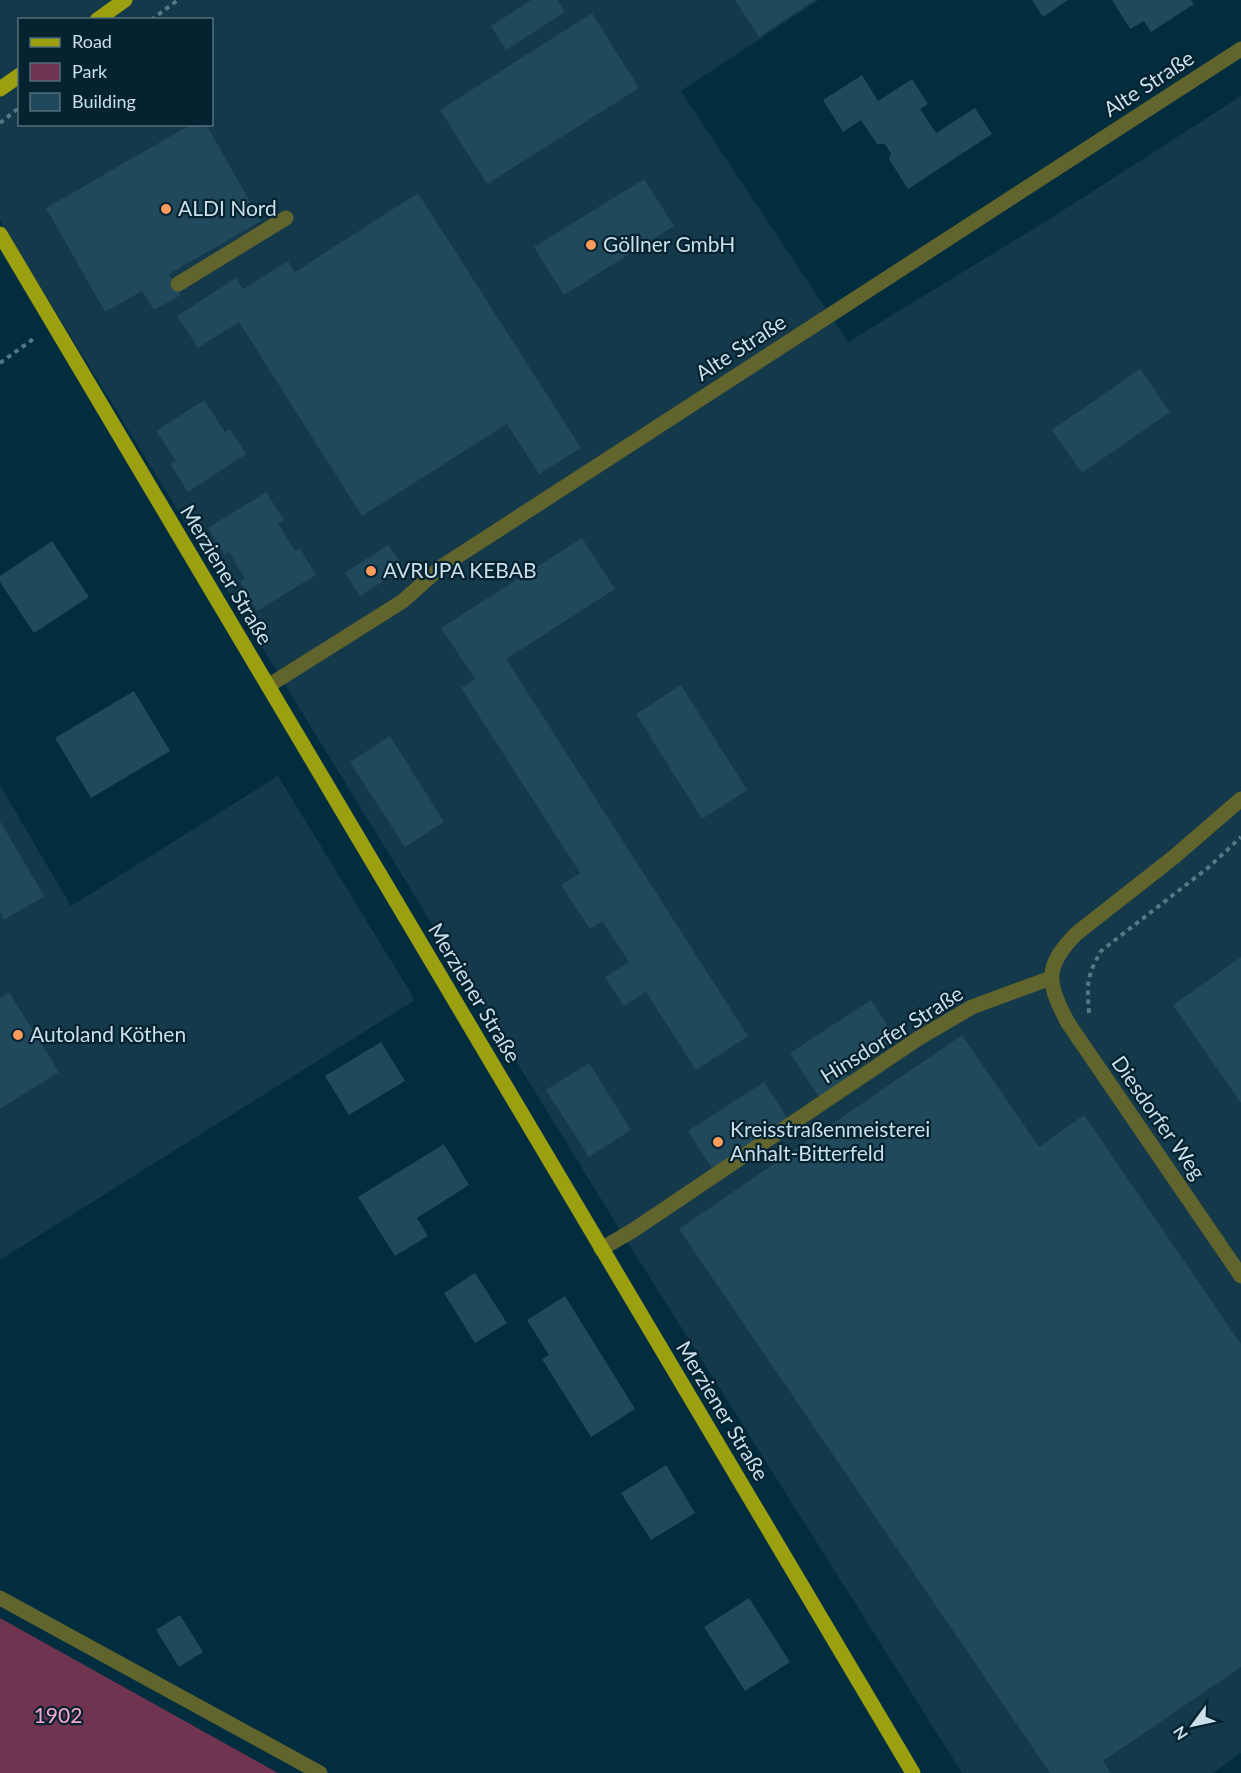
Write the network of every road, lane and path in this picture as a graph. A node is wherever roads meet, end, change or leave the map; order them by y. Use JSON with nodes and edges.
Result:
{"nodes":[{"id":1,"x":125,"y":0,"type":"edge"},
{"id":2,"x":178,"y":0,"type":"edge"},
{"id":3,"x":101,"y":18,"type":"edge"},
{"id":4,"x":154,"y":18,"type":"edge"},
{"id":5,"x":1241,"y":49,"type":"edge"},
{"id":6,"x":18,"y":76,"type":"edge"},
{"id":7,"x":0,"y":89,"type":"edge"},
{"id":8,"x":18,"y":109,"type":"edge"},
{"id":9,"x":0,"y":123,"type":"edge"},
{"id":10,"x":286,"y":218,"type":"dead end"},
{"id":11,"x":0,"y":234,"type":"edge"},
{"id":12,"x":178,"y":284,"type":"dead end"},
{"id":13,"x":53,"y":325,"type":"junction"},
{"id":14,"x":0,"y":363,"type":"edge"},
{"id":15,"x":268,"y":687,"type":"junction"},
{"id":16,"x":1241,"y":799,"type":"edge"},
{"id":17,"x":1241,"y":837,"type":"edge"},
{"id":18,"x":1051,"y":978,"type":"junction"},
{"id":19,"x":1078,"y":1038,"type":"junction"},
{"id":20,"x":601,"y":1249,"type":"junction"},
{"id":21,"x":1241,"y":1276,"type":"edge"},
{"id":22,"x":0,"y":1598,"type":"edge"},
{"id":23,"x":320,"y":1773,"type":"edge"},
{"id":24,"x":913,"y":1773,"type":"edge"}],
"edges":[{"from":1,"to":3,"type":"main road"},
{"from":2,"to":4,"type":"path"},
{"from":5,"to":15,"type":"street","name":"Alte Straße"},
{"from":6,"to":7,"type":"main road"},
{"from":8,"to":9,"type":"path"},
{"from":10,"to":12,"type":"street"},
{"from":11,"to":13,"type":"main road","name":"Merziener Straße"},
{"from":13,"to":14,"type":"path"},
{"from":13,"to":15,"type":"main road","name":"Merziener Straße"},
{"from":15,"to":20,"type":"main road","name":"Merziener Straße"},
{"from":16,"to":18,"type":"street"},
{"from":17,"to":19,"type":"path"},
{"from":18,"to":19,"type":"street","name":"Diesdorfer Weg"},
{"from":18,"to":20,"type":"street","name":"Hinsdorfer Straße"},
{"from":19,"to":21,"type":"street","name":"Diesdorfer Weg"},
{"from":20,"to":24,"type":"main road","name":"Merziener Straße"},
{"from":22,"to":23,"type":"street"}]}
